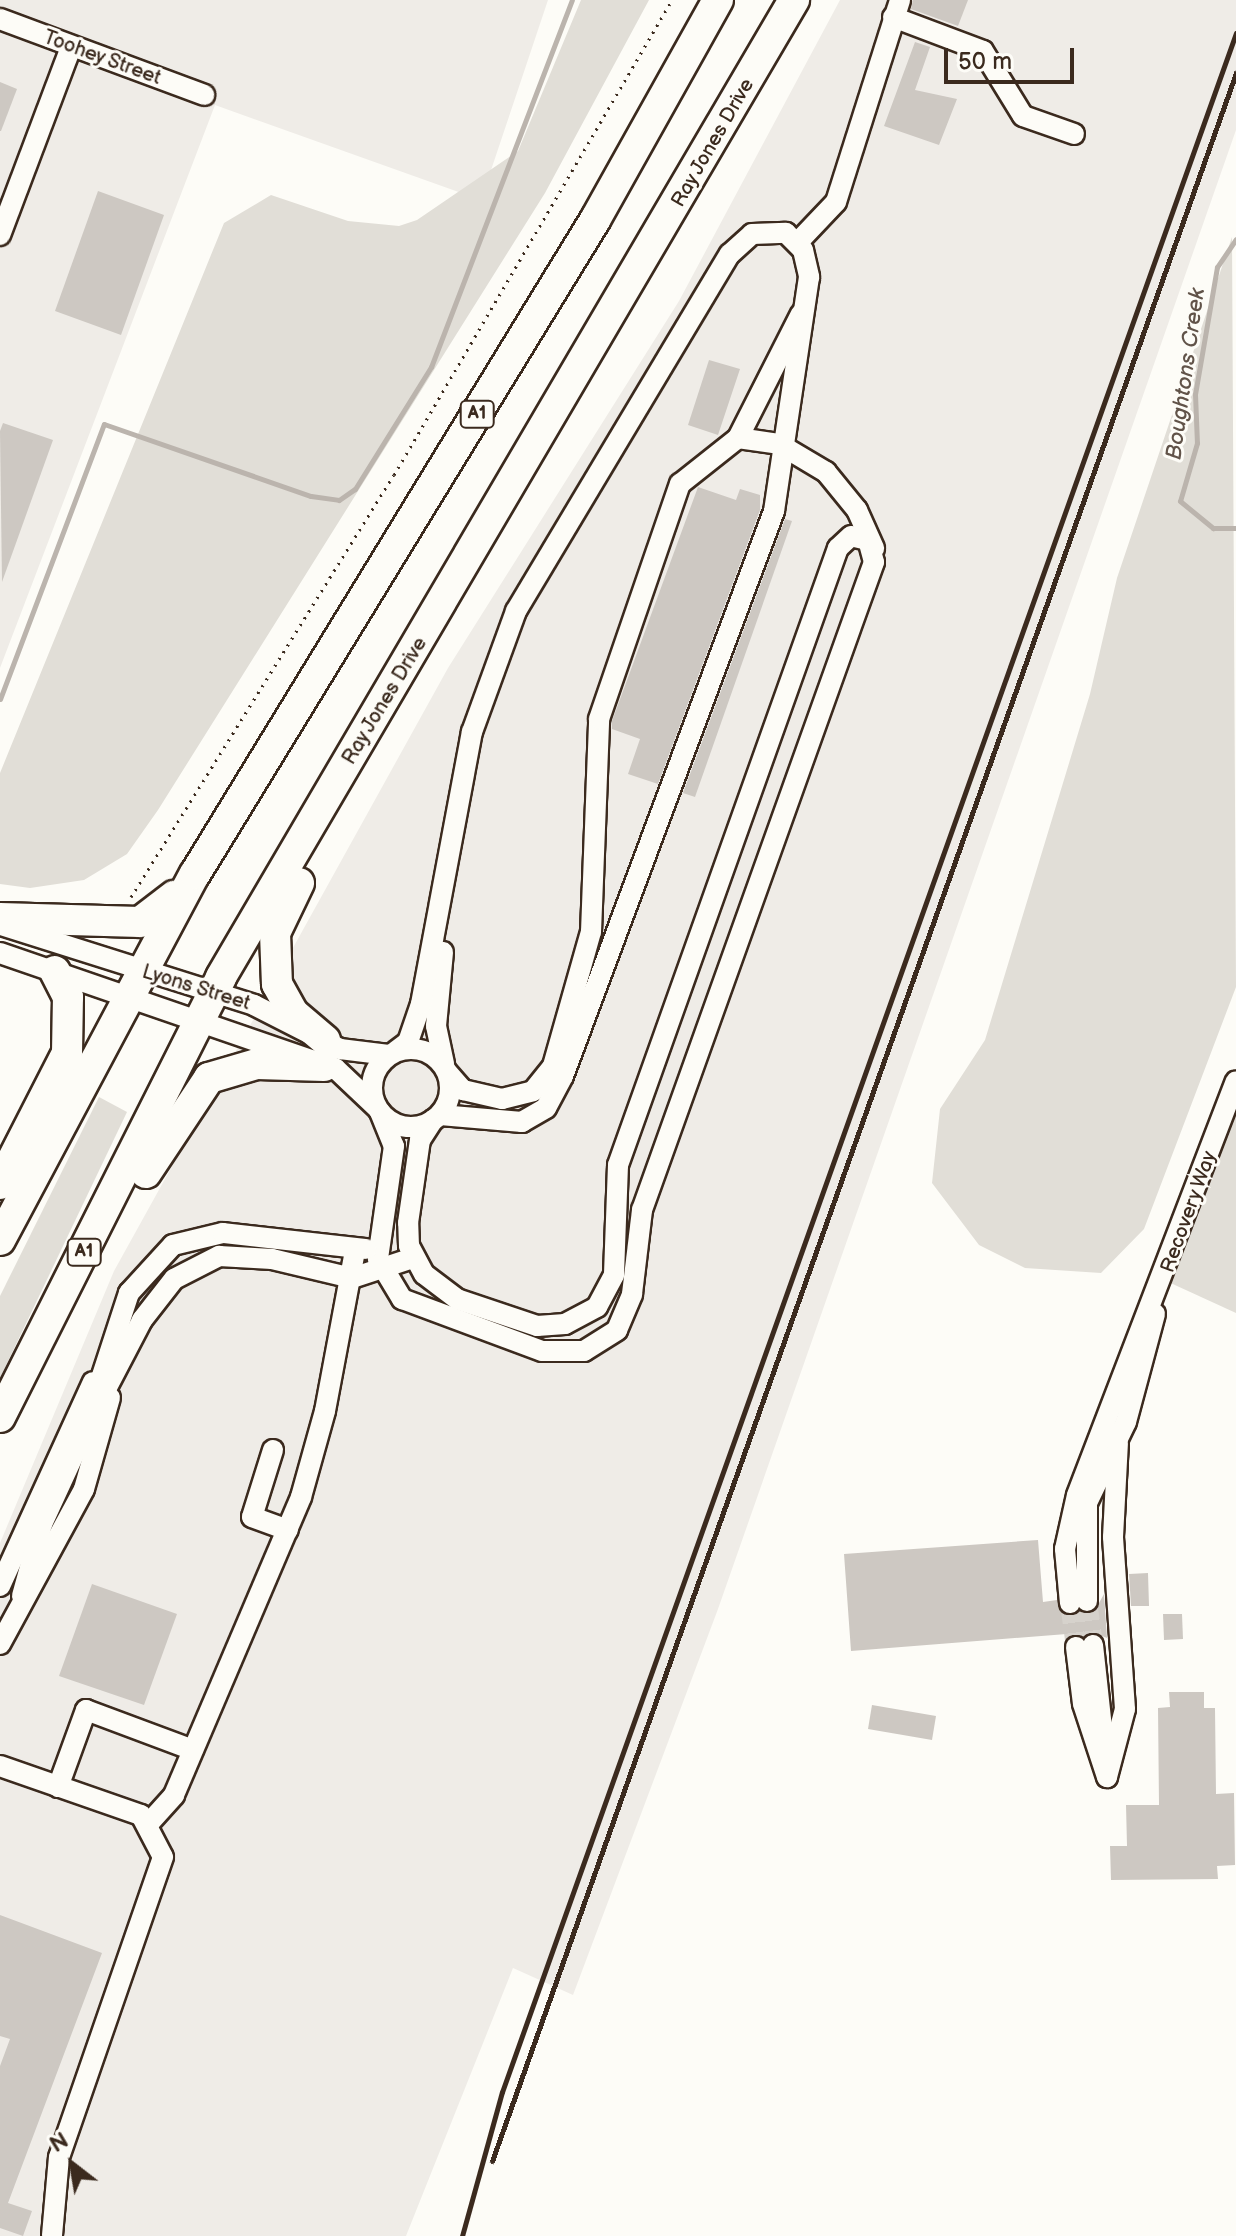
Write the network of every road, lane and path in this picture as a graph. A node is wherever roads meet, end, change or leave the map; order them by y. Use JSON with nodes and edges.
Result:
{"nodes":[{"id":1,"x":672,"y":0,"type":"edge"},
{"id":2,"x":718,"y":0,"type":"edge"},
{"id":3,"x":794,"y":0,"type":"edge"},
{"id":4,"x":897,"y":9,"type":"edge"},
{"id":5,"x":0,"y":19,"type":"edge"},
{"id":6,"x":71,"y":47,"type":"junction"},
{"id":7,"x":204,"y":95,"type":"dead end"},
{"id":8,"x":1074,"y":134,"type":"dead end"},
{"id":9,"x":0,"y":235,"type":"edge"},
{"id":10,"x":798,"y":242,"type":"junction"},
{"id":11,"x":805,"y":307,"type":"junction"},
{"id":12,"x":738,"y":438,"type":"junction"},
{"id":13,"x":789,"y":448,"type":"junction"},
{"id":14,"x":874,"y":548,"type":"junction"},
{"id":15,"x":399,"y":677,"type":"junction"},
{"id":16,"x":453,"y":849,"type":"junction"},
{"id":17,"x":195,"y":874,"type":"junction"},
{"id":18,"x":0,"y":918,"type":"edge"},
{"id":19,"x":121,"y":924,"type":"junction"},
{"id":20,"x":0,"y":925,"type":"edge"},
{"id":21,"x":0,"y":953,"type":"edge"},
{"id":22,"x":55,"y":971,"type":"junction"},
{"id":23,"x":133,"y":983,"type":"junction"},
{"id":24,"x":213,"y":993,"type":"junction"},
{"id":25,"x":198,"y":1020,"type":"junction"},
{"id":26,"x":325,"y":1053,"type":"junction"},
{"id":27,"x":392,"y":1053,"type":"junction"},
{"id":28,"x":446,"y":1069,"type":"junction"},
{"id":29,"x":1236,"y":1081,"type":"edge"},
{"id":30,"x":378,"y":1110,"type":"junction"},
{"id":31,"x":436,"y":1118,"type":"junction"},
{"id":32,"x":616,"y":1172,"type":"junction"},
{"id":33,"x":653,"y":1182,"type":"junction"},
{"id":34,"x":0,"y":1184,"type":"edge"},
{"id":35,"x":0,"y":1240,"type":"edge"},
{"id":36,"x":378,"y":1248,"type":"junction"},
{"id":37,"x":355,"y":1250,"type":"junction"},
{"id":38,"x":413,"y":1258,"type":"junction"},
{"id":39,"x":382,"y":1273,"type":"junction"},
{"id":40,"x":349,"y":1277,"type":"junction"},
{"id":41,"x":1158,"y":1298,"type":"junction"},
{"id":42,"x":105,"y":1354,"type":"junction"},
{"id":43,"x":116,"y":1375,"type":"junction"},
{"id":44,"x":0,"y":1417,"type":"edge"},
{"id":45,"x":89,"y":1422,"type":"junction"},
{"id":46,"x":1118,"y":1443,"type":"junction"},
{"id":47,"x":273,"y":1450,"type":"dead end"},
{"id":48,"x":42,"y":1524,"type":"junction"},
{"id":49,"x":288,"y":1530,"type":"junction"},
{"id":50,"x":0,"y":1586,"type":"edge"},
{"id":51,"x":22,"y":1596,"type":"junction"},
{"id":52,"x":0,"y":1644,"type":"edge"},
{"id":53,"x":1084,"y":1646,"type":"tunnel mouth"},
{"id":54,"x":193,"y":1750,"type":"junction"},
{"id":55,"x":0,"y":1766,"type":"edge"},
{"id":56,"x":58,"y":1787,"type":"junction"},
{"id":57,"x":150,"y":1822,"type":"junction"},
{"id":58,"x":52,"y":2236,"type":"edge"}],
"edges":[{"from":1,"to":19,"type":"path"},
{"from":2,"to":17,"type":"highway","number":"A1"},
{"from":3,"to":15,"type":"highway","name":"Ray Jones Drive","number":"A1"},
{"from":4,"to":8,"type":"street"},
{"from":4,"to":10,"type":"street"},
{"from":5,"to":6,"type":"street","name":"Toohey Street"},
{"from":6,"to":7,"type":"street","name":"Toohey Street"},
{"from":6,"to":9,"type":"street"},
{"from":10,"to":11,"type":"street"},
{"from":10,"to":16,"type":"street"},
{"from":11,"to":12,"type":"street"},
{"from":11,"to":13,"type":"street"},
{"from":12,"to":13,"type":"street"},
{"from":12,"to":28,"type":"street"},
{"from":13,"to":14,"type":"street"},
{"from":13,"to":31,"type":"street"},
{"from":14,"to":32,"type":"street"},
{"from":14,"to":33,"type":"street"},
{"from":15,"to":24,"type":"highway","name":"Ray Jones Drive","number":"A1"},
{"from":15,"to":26,"type":"highway"},
{"from":16,"to":27,"type":"street"},
{"from":16,"to":28,"type":"street"},
{"from":17,"to":19,"type":"highway"},
{"from":17,"to":23,"type":"highway","number":"A1"},
{"from":18,"to":19,"type":"highway"},
{"from":20,"to":23,"type":"street","name":"Lyons Street"},
{"from":21,"to":22,"type":"street","name":"Lyons Street"},
{"from":22,"to":23,"type":"street","name":"Lyons Street"},
{"from":22,"to":34,"type":"highway"},
{"from":23,"to":24,"type":"street","name":"Lyons Street"},
{"from":23,"to":25,"type":"street","name":"Lyons Street"},
{"from":23,"to":35,"type":"highway","number":"A1"},
{"from":24,"to":25,"type":"highway","name":"Ray Jones Drive","number":"A1"},
{"from":24,"to":26,"type":"street","name":"Lyons Street"},
{"from":25,"to":26,"type":"street","name":"Lyons Street"},
{"from":25,"to":44,"type":"highway","name":"Ray Jones Drive","number":"A1"},
{"from":26,"to":27,"type":"street","name":"Lyons Street"},
{"from":26,"to":30,"type":"street","name":"Lyons Street"},
{"from":26,"to":44,"type":"highway"},
{"from":27,"to":28,"type":"street"},
{"from":27,"to":30,"type":"street"},
{"from":28,"to":31,"type":"street"},
{"from":29,"to":41,"type":"street","name":"Recovery Way"},
{"from":30,"to":31,"type":"street"},
{"from":30,"to":36,"type":"street","name":"Lyons Street"},
{"from":31,"to":38,"type":"street"},
{"from":32,"to":33,"type":"street"},
{"from":32,"to":38,"type":"street"},
{"from":33,"to":39,"type":"street"},
{"from":36,"to":37,"type":"street"},
{"from":36,"to":38,"type":"street"},
{"from":36,"to":39,"type":"street","name":"Lyons Street"},
{"from":37,"to":40,"type":"street"},
{"from":37,"to":42,"type":"street"},
{"from":38,"to":39,"type":"street"},
{"from":39,"to":40,"type":"street"},
{"from":40,"to":43,"type":"street"},
{"from":40,"to":49,"type":"street"},
{"from":41,"to":46,"type":"street","name":"Recovery Way"},
{"from":41,"to":46,"type":"street","name":"Recovery Way"},
{"from":42,"to":45,"type":"street"},
{"from":42,"to":50,"type":"street"},
{"from":43,"to":45,"type":"street"},
{"from":43,"to":51,"type":"street"},
{"from":45,"to":48,"type":"street"},
{"from":46,"to":53,"type":"street"},
{"from":47,"to":49,"type":"street"},
{"from":48,"to":50,"type":"street"},
{"from":48,"to":51,"type":"street"},
{"from":49,"to":54,"type":"street"},
{"from":51,"to":52,"type":"street"},
{"from":54,"to":56,"type":"street"},
{"from":54,"to":57,"type":"street"},
{"from":55,"to":56,"type":"street"},
{"from":56,"to":57,"type":"street"},
{"from":57,"to":58,"type":"street"}]}
